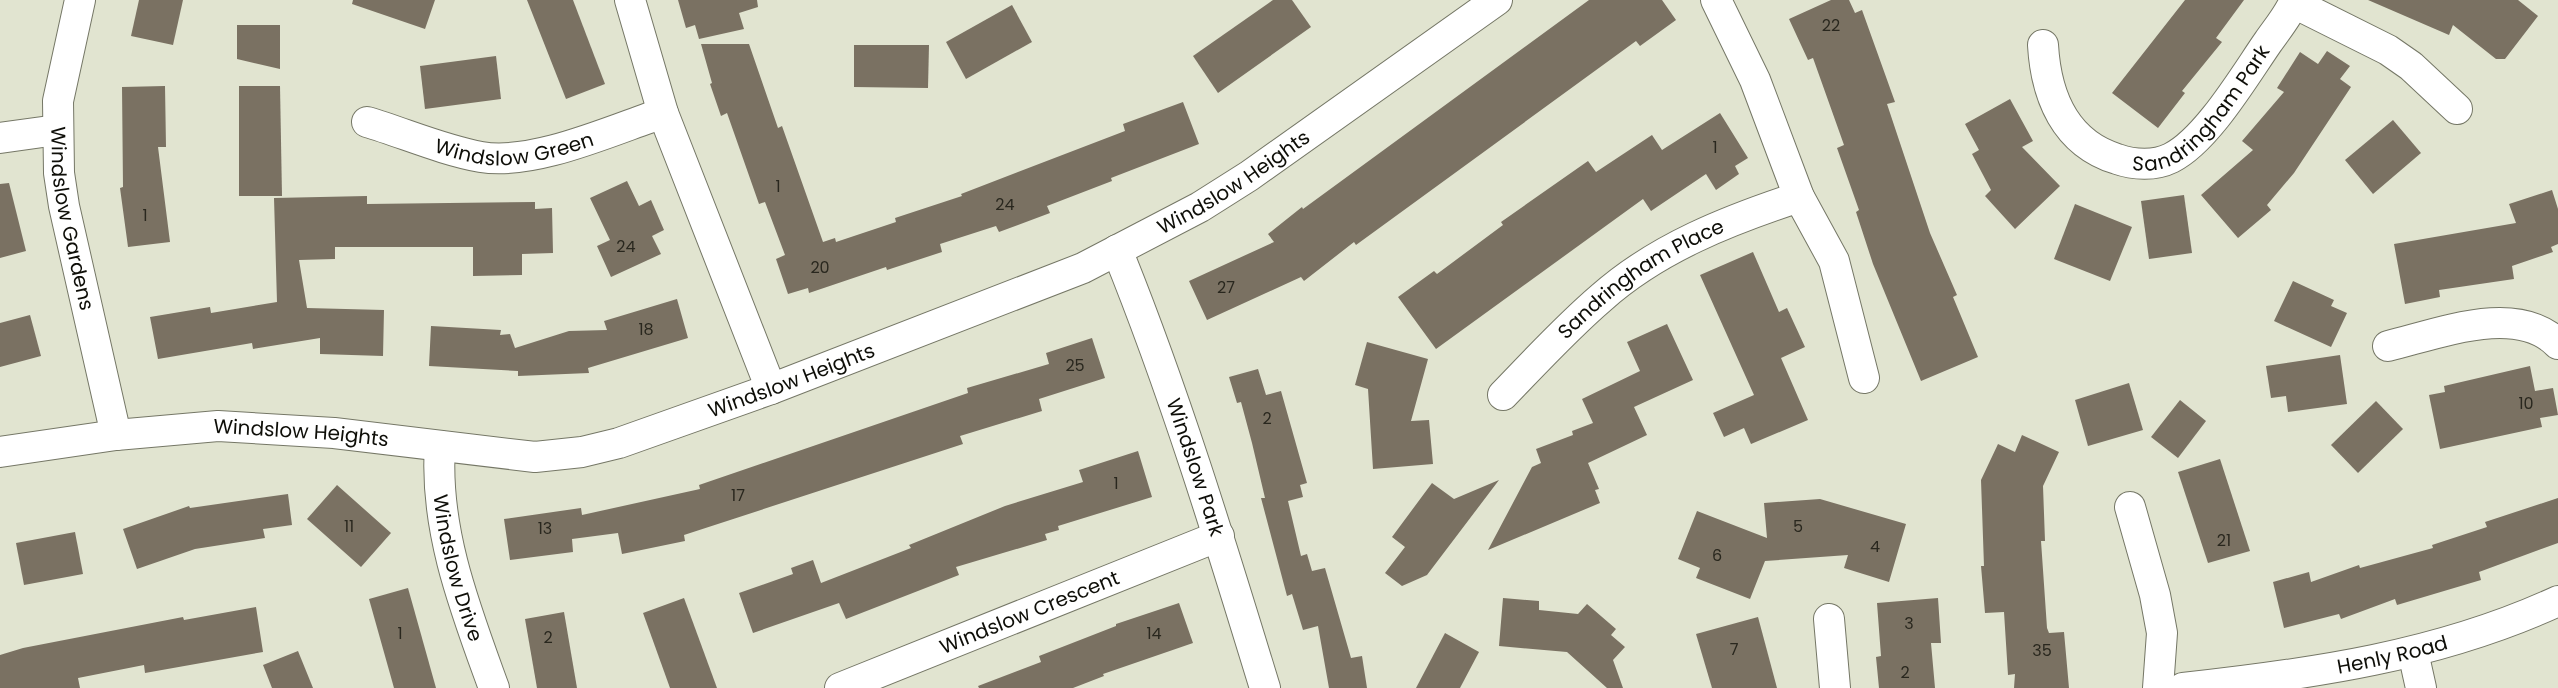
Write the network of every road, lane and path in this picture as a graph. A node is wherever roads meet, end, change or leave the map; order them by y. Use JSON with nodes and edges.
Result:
{"nodes":[{"id":1,"x":80,"y":0,"type":"edge"},
{"id":2,"x":630,"y":0,"type":"edge"},
{"id":3,"x":1497,"y":0,"type":"edge"},
{"id":4,"x":1716,"y":0,"type":"edge"},
{"id":5,"x":2295,"y":1,"type":"edge"},
{"id":6,"x":2043,"y":45,"type":"dead end"},
{"id":7,"x":2457,"y":109,"type":"dead end"},
{"id":8,"x":663,"y":113,"type":"junction"},
{"id":9,"x":367,"y":122,"type":"dead end"},
{"id":10,"x":57,"y":130,"type":"junction"},
{"id":11,"x":0,"y":138,"type":"edge"},
{"id":12,"x":1799,"y":197,"type":"junction"},
{"id":13,"x":1117,"y":250,"type":"junction"},
{"id":14,"x":2558,"y":344,"type":"edge"},
{"id":15,"x":2388,"y":346,"type":"dead end"},
{"id":16,"x":1864,"y":378,"type":"dead end"},
{"id":17,"x":771,"y":389,"type":"junction"},
{"id":18,"x":1503,"y":395,"type":"dead end"},
{"id":19,"x":116,"y":435,"type":"junction"},
{"id":20,"x":440,"y":446,"type":"junction"},
{"id":21,"x":0,"y":452,"type":"edge"},
{"id":22,"x":2130,"y":507,"type":"dead end"},
{"id":23,"x":1219,"y":536,"type":"junction"},
{"id":24,"x":2558,"y":601,"type":"edge"},
{"id":25,"x":1829,"y":620,"type":"dead end"},
{"id":26,"x":2413,"y":652,"type":"junction"},
{"id":27,"x":494,"y":688,"type":"edge"},
{"id":28,"x":840,"y":688,"type":"edge"},
{"id":29,"x":1265,"y":688,"type":"edge"},
{"id":30,"x":1835,"y":688,"type":"edge"},
{"id":31,"x":2158,"y":688,"type":"edge"},
{"id":32,"x":2183,"y":688,"type":"edge"},
{"id":33,"x":2421,"y":688,"type":"edge"}],
"edges":[{"from":1,"to":10,"type":"street","name":"Windslow Gardens"},
{"from":2,"to":8,"type":"street"},
{"from":3,"to":13,"type":"street","name":"Windslow Heights"},
{"from":4,"to":12,"type":"street"},
{"from":5,"to":6,"type":"street","name":"Sandringham Park"},
{"from":5,"to":7,"type":"street","name":"Sandringham Park"},
{"from":8,"to":9,"type":"street","name":"Windslow Green"},
{"from":8,"to":17,"type":"street"},
{"from":10,"to":11,"type":"street"},
{"from":10,"to":19,"type":"street","name":"Windslow Gardens"},
{"from":12,"to":16,"type":"street"},
{"from":12,"to":18,"type":"street","name":"Sandringham Place"},
{"from":13,"to":17,"type":"street","name":"Windslow Heights"},
{"from":13,"to":23,"type":"street","name":"Windslow Park"},
{"from":14,"to":15,"type":"street"},
{"from":17,"to":20,"type":"street","name":"Windslow Heights"},
{"from":19,"to":20,"type":"street","name":"Windslow Heights"},
{"from":19,"to":21,"type":"street","name":"Windslow Heights"},
{"from":20,"to":27,"type":"street","name":"Windslow Drive"},
{"from":22,"to":31,"type":"street"},
{"from":23,"to":28,"type":"street","name":"Windslow Crescent"},
{"from":23,"to":29,"type":"street","name":"Windslow Park"},
{"from":24,"to":26,"type":"street","name":"Henly Road"},
{"from":25,"to":30,"type":"street"},
{"from":26,"to":32,"type":"street","name":"Henly Road"},
{"from":26,"to":33,"type":"street"}]}
